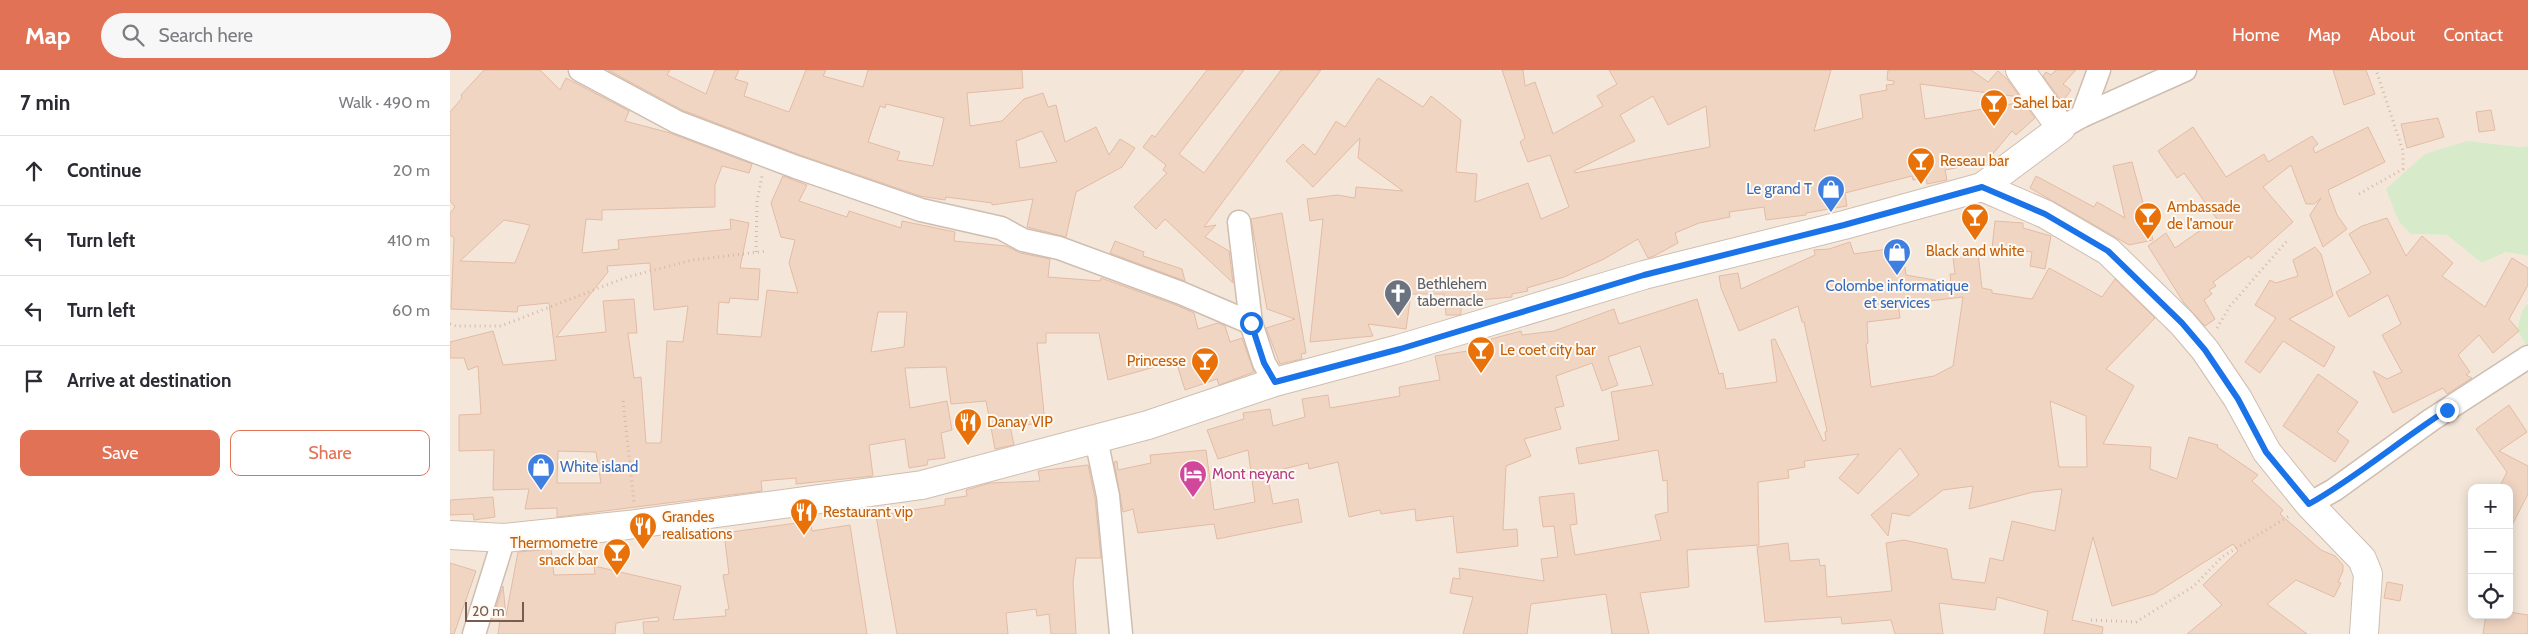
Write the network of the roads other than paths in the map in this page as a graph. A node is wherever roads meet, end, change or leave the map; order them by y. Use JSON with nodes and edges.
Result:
{"nodes":[{"id":1,"x":580,"y":70,"type":"edge"},
{"id":2,"x":2020,"y":70,"type":"edge"},
{"id":3,"x":2098,"y":70,"type":"edge"},
{"id":4,"x":2185,"y":70,"type":"edge"},
{"id":5,"x":2071,"y":122,"type":"junction"},
{"id":6,"x":1982,"y":187,"type":"junction"},
{"id":7,"x":1240,"y":222,"type":"dead end"},
{"id":8,"x":1251,"y":323,"type":"junction"},
{"id":9,"x":2528,"y":357,"type":"edge"},
{"id":10,"x":1275,"y":382,"type":"junction"},
{"id":11,"x":1096,"y":439,"type":"junction"},
{"id":12,"x":2309,"y":504,"type":"junction"},
{"id":13,"x":450,"y":535,"type":"edge"},
{"id":14,"x":504,"y":538,"type":"junction"},
{"id":15,"x":474,"y":634,"type":"edge"},
{"id":16,"x":1121,"y":634,"type":"edge"},
{"id":17,"x":2364,"y":634,"type":"edge"}],
"edges":[{"from":1,"to":8,"type":"street"},
{"from":2,"to":5,"type":"street"},
{"from":3,"to":5,"type":"street"},
{"from":4,"to":5,"type":"street"},
{"from":5,"to":6,"type":"street"},
{"from":6,"to":10,"type":"street"},
{"from":6,"to":12,"type":"street"},
{"from":7,"to":8,"type":"street"},
{"from":8,"to":10,"type":"street"},
{"from":9,"to":12,"type":"street"},
{"from":10,"to":11,"type":"street"},
{"from":11,"to":14,"type":"street"},
{"from":11,"to":16,"type":"street"},
{"from":12,"to":17,"type":"street"},
{"from":13,"to":14,"type":"street"},
{"from":14,"to":15,"type":"street"}]}
